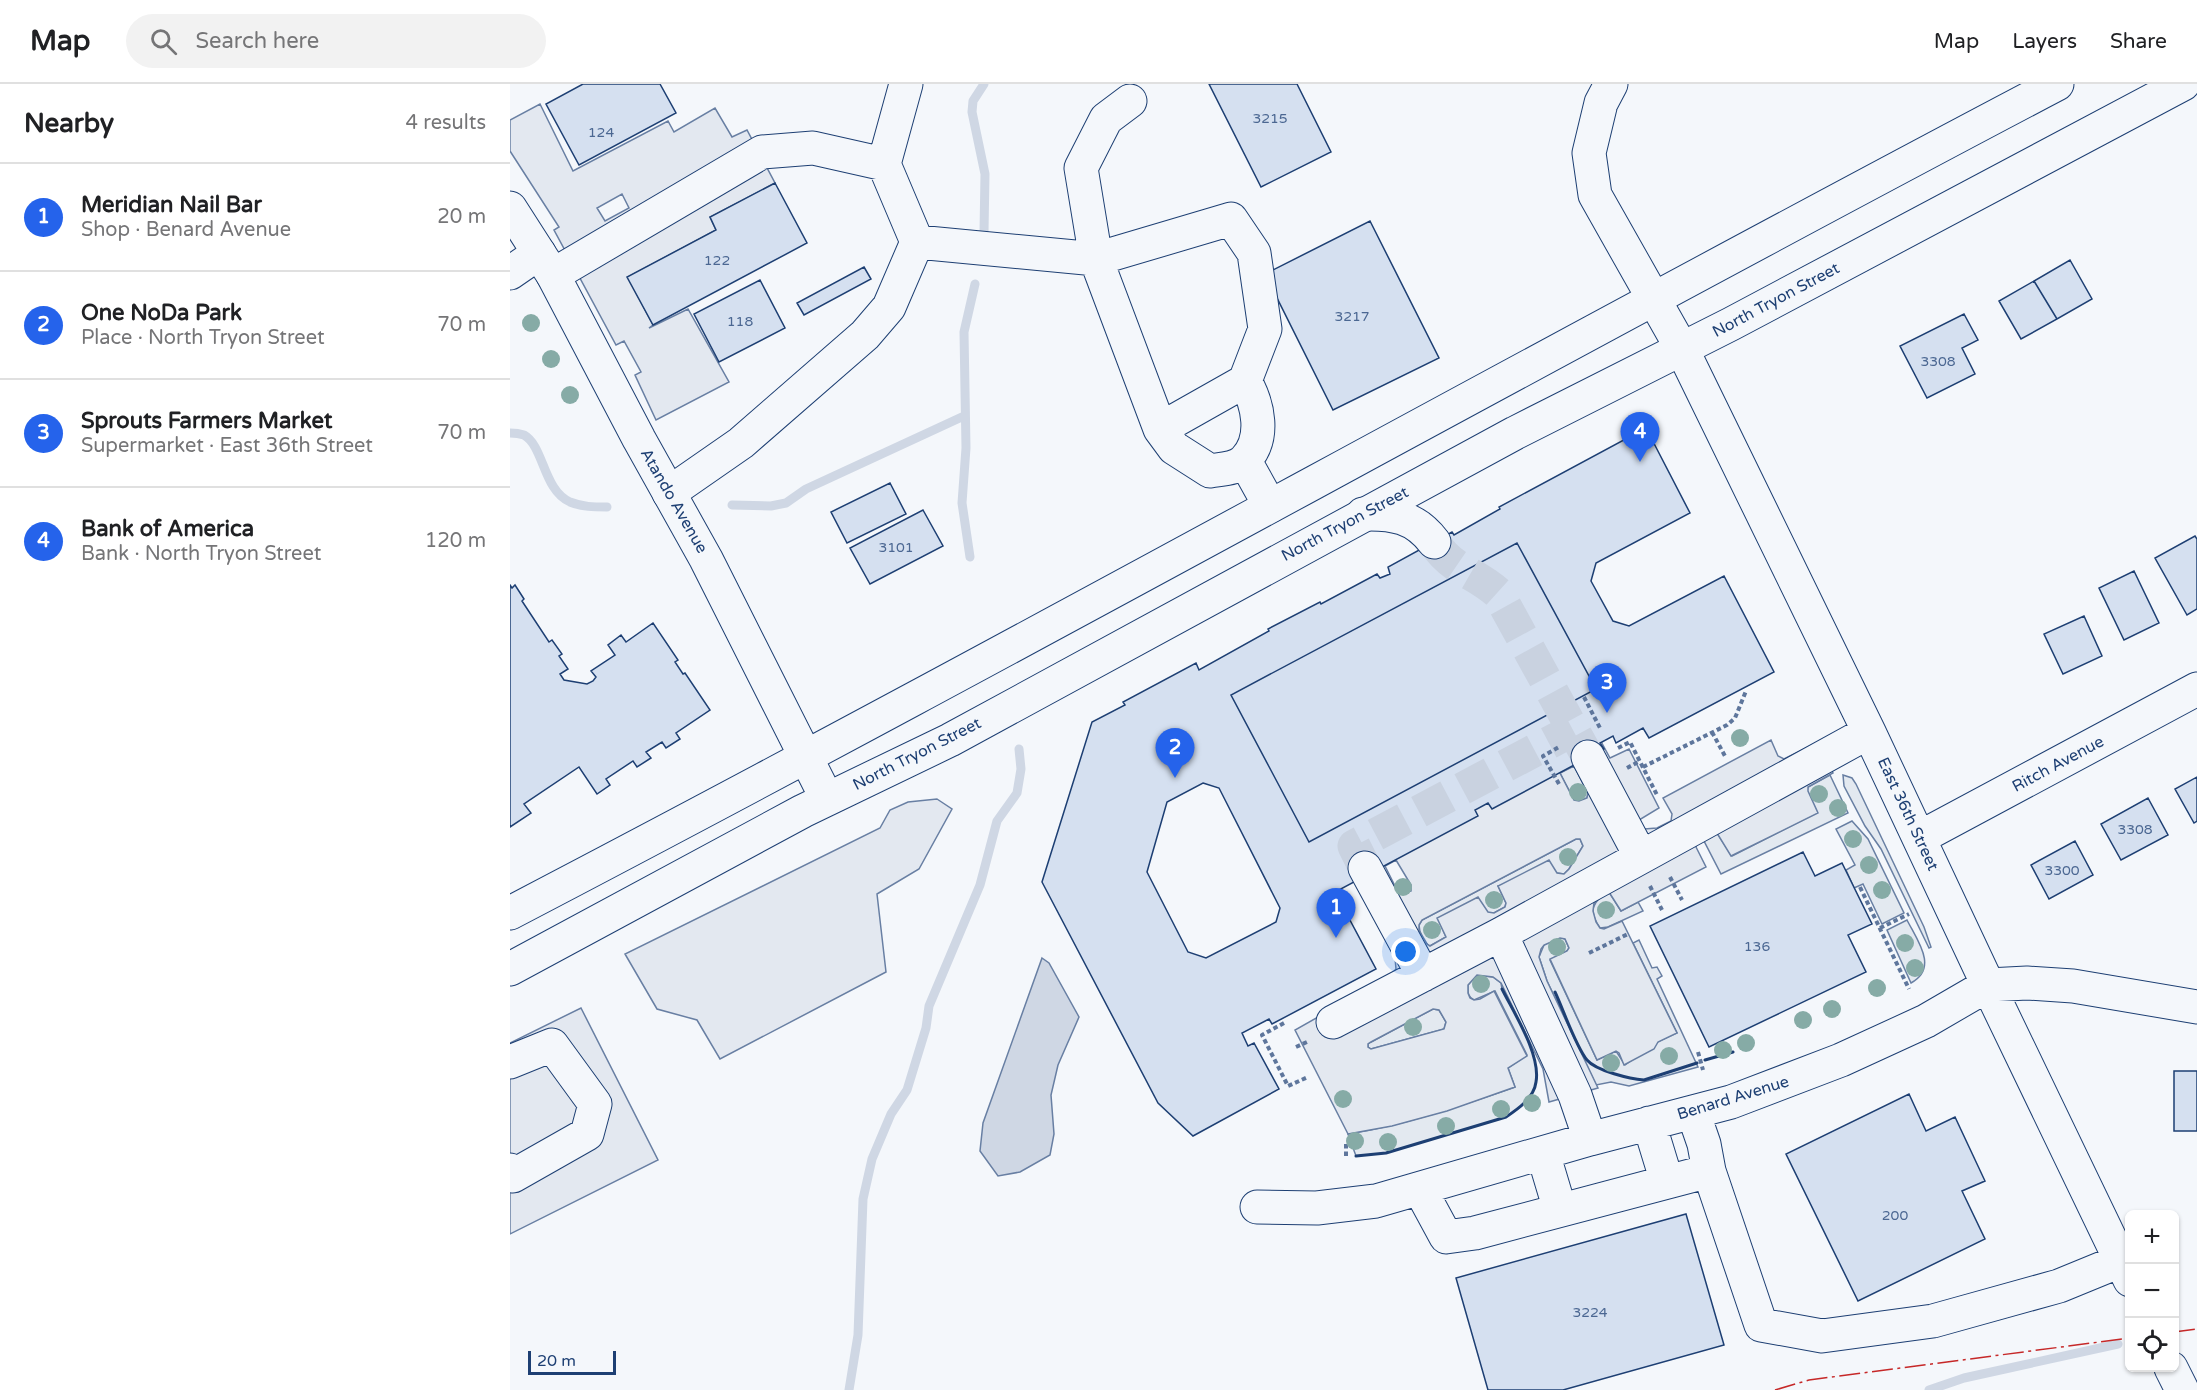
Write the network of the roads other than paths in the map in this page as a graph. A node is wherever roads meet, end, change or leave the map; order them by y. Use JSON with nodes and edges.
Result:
{"nodes":[{"id":1,"x":906,"y":84,"type":"edge"},
{"id":2,"x":1611,"y":84,"type":"edge"},
{"id":3,"x":2057,"y":84,"type":"edge"},
{"id":4,"x":2183,"y":84,"type":"edge"},
{"id":5,"x":1130,"y":101,"type":"dead end"},
{"id":6,"x":884,"y":164,"type":"junction"},
{"id":7,"x":510,"y":208,"type":"edge"},
{"id":8,"x":917,"y":242,"type":"junction"},
{"id":9,"x":1096,"y":259,"type":"junction"},
{"id":10,"x":546,"y":264,"type":"junction"},
{"id":11,"x":510,"y":273,"type":"edge"},
{"id":12,"x":1655,"y":299,"type":"junction"},
{"id":13,"x":1683,"y":349,"type":"junction"},
{"id":14,"x":1245,"y":381,"type":"junction"},
{"id":15,"x":1160,"y":429,"type":"junction"},
{"id":16,"x":1245,"y":461,"type":"junction"},
{"id":17,"x":669,"y":493,"type":"junction"},
{"id":18,"x":1270,"y":507,"type":"junction"},
{"id":19,"x":1363,"y":514,"type":"junction"},
{"id":20,"x":1434,"y":542,"type":"tunnel mouth"},
{"id":21,"x":2197,"y":689,"type":"edge"},
{"id":22,"x":1869,"y":732,"type":"junction"},
{"id":23,"x":806,"y":758,"type":"junction"},
{"id":24,"x":1588,"y":758,"type":"tunnel mouth"},
{"id":25,"x":827,"y":799,"type":"junction"},
{"id":26,"x":1919,"y":838,"type":"junction"},
{"id":27,"x":1641,"y":857,"type":"junction"},
{"id":28,"x":1365,"y":868,"type":"tunnel mouth"},
{"id":29,"x":510,"y":913,"type":"edge"},
{"id":30,"x":1501,"y":934,"type":"junction"},
{"id":31,"x":510,"y":969,"type":"edge"},
{"id":32,"x":1423,"y":975,"type":"junction"},
{"id":33,"x":1988,"y":985,"type":"junction"},
{"id":34,"x":2197,"y":1007,"type":"edge"},
{"id":35,"x":1333,"y":1022,"type":"dead end"},
{"id":36,"x":510,"y":1062,"type":"edge"},
{"id":37,"x":1693,"y":1112,"type":"junction"},
{"id":38,"x":1649,"y":1123,"type":"junction"},
{"id":39,"x":1590,"y":1139,"type":"junction"},
{"id":40,"x":1542,"y":1153,"type":"junction"},
{"id":41,"x":510,"y":1170,"type":"edge"},
{"id":42,"x":1709,"y":1171,"type":"junction"},
{"id":43,"x":1667,"y":1182,"type":"junction"},
{"id":44,"x":1420,"y":1189,"type":"junction"},
{"id":45,"x":1257,"y":1207,"type":"dead end"},
{"id":46,"x":1560,"y":1210,"type":"junction"},
{"id":47,"x":2125,"y":1270,"type":"edge"},
{"id":48,"x":2173,"y":1372,"type":"edge"},
{"id":49,"x":2182,"y":1390,"type":"edge"}],
"edges":[{"from":1,"to":6,"type":"main road"},
{"from":2,"to":12,"type":"main road","name":"East 36th Street"},
{"from":3,"to":12,"type":"main road"},
{"from":4,"to":13,"type":"main road","name":"North Tryon Street"},
{"from":5,"to":9,"type":"main road"},
{"from":6,"to":8,"type":"main road"},
{"from":6,"to":10,"type":"main road"},
{"from":7,"to":10,"type":"main road","name":"Atando Avenue"},
{"from":8,"to":9,"type":"main road"},
{"from":8,"to":17,"type":"main road"},
{"from":9,"to":14,"type":"main road"},
{"from":9,"to":15,"type":"main road"},
{"from":10,"to":11,"type":"main road"},
{"from":10,"to":17,"type":"main road","name":"Atando Avenue"},
{"from":12,"to":13,"type":"main road","name":"East 36th Street"},
{"from":12,"to":18,"type":"main road"},
{"from":13,"to":19,"type":"main road","name":"North Tryon Street"},
{"from":13,"to":22,"type":"main road","name":"East 36th Street"},
{"from":14,"to":15,"type":"main road"},
{"from":14,"to":16,"type":"main road"},
{"from":15,"to":16,"type":"main road"},
{"from":16,"to":18,"type":"main road"},
{"from":17,"to":23,"type":"main road","name":"Atando Avenue"},
{"from":18,"to":23,"type":"main road"},
{"from":19,"to":20,"type":"main road"},
{"from":19,"to":25,"type":"main road","name":"North Tryon Street"},
{"from":21,"to":26,"type":"main road","name":"Ritch Avenue"},
{"from":22,"to":26,"type":"main road","name":"East 36th Street"},
{"from":22,"to":27,"type":"main road"},
{"from":23,"to":25,"type":"main road","name":"Atando Avenue"},
{"from":23,"to":29,"type":"main road"},
{"from":24,"to":27,"type":"main road"},
{"from":25,"to":31,"type":"main road","name":"North Tryon Street"},
{"from":26,"to":33,"type":"main road","name":"East 36th Street"},
{"from":27,"to":30,"type":"main road"},
{"from":28,"to":32,"type":"main road"},
{"from":30,"to":32,"type":"main road"},
{"from":30,"to":39,"type":"main road"},
{"from":32,"to":35,"type":"main road"},
{"from":33,"to":34,"type":"main road","name":"Benard Avenue"},
{"from":33,"to":37,"type":"main road","name":"Benard Avenue"},
{"from":33,"to":47,"type":"main road","name":"East 36th Street"},
{"from":36,"to":41,"type":"main road"},
{"from":37,"to":38,"type":"main road","name":"Benard Avenue"},
{"from":37,"to":42,"type":"main road"},
{"from":38,"to":39,"type":"main road","name":"Benard Avenue"},
{"from":38,"to":43,"type":"main road"},
{"from":39,"to":40,"type":"main road","name":"Benard Avenue"},
{"from":40,"to":44,"type":"main road","name":"Benard Avenue"},
{"from":40,"to":46,"type":"main road"},
{"from":42,"to":43,"type":"main road"},
{"from":42,"to":47,"type":"main road"},
{"from":43,"to":46,"type":"main road"},
{"from":44,"to":45,"type":"main road","name":"Benard Avenue"},
{"from":44,"to":46,"type":"main road"},
{"from":48,"to":49,"type":"main road"}]}
